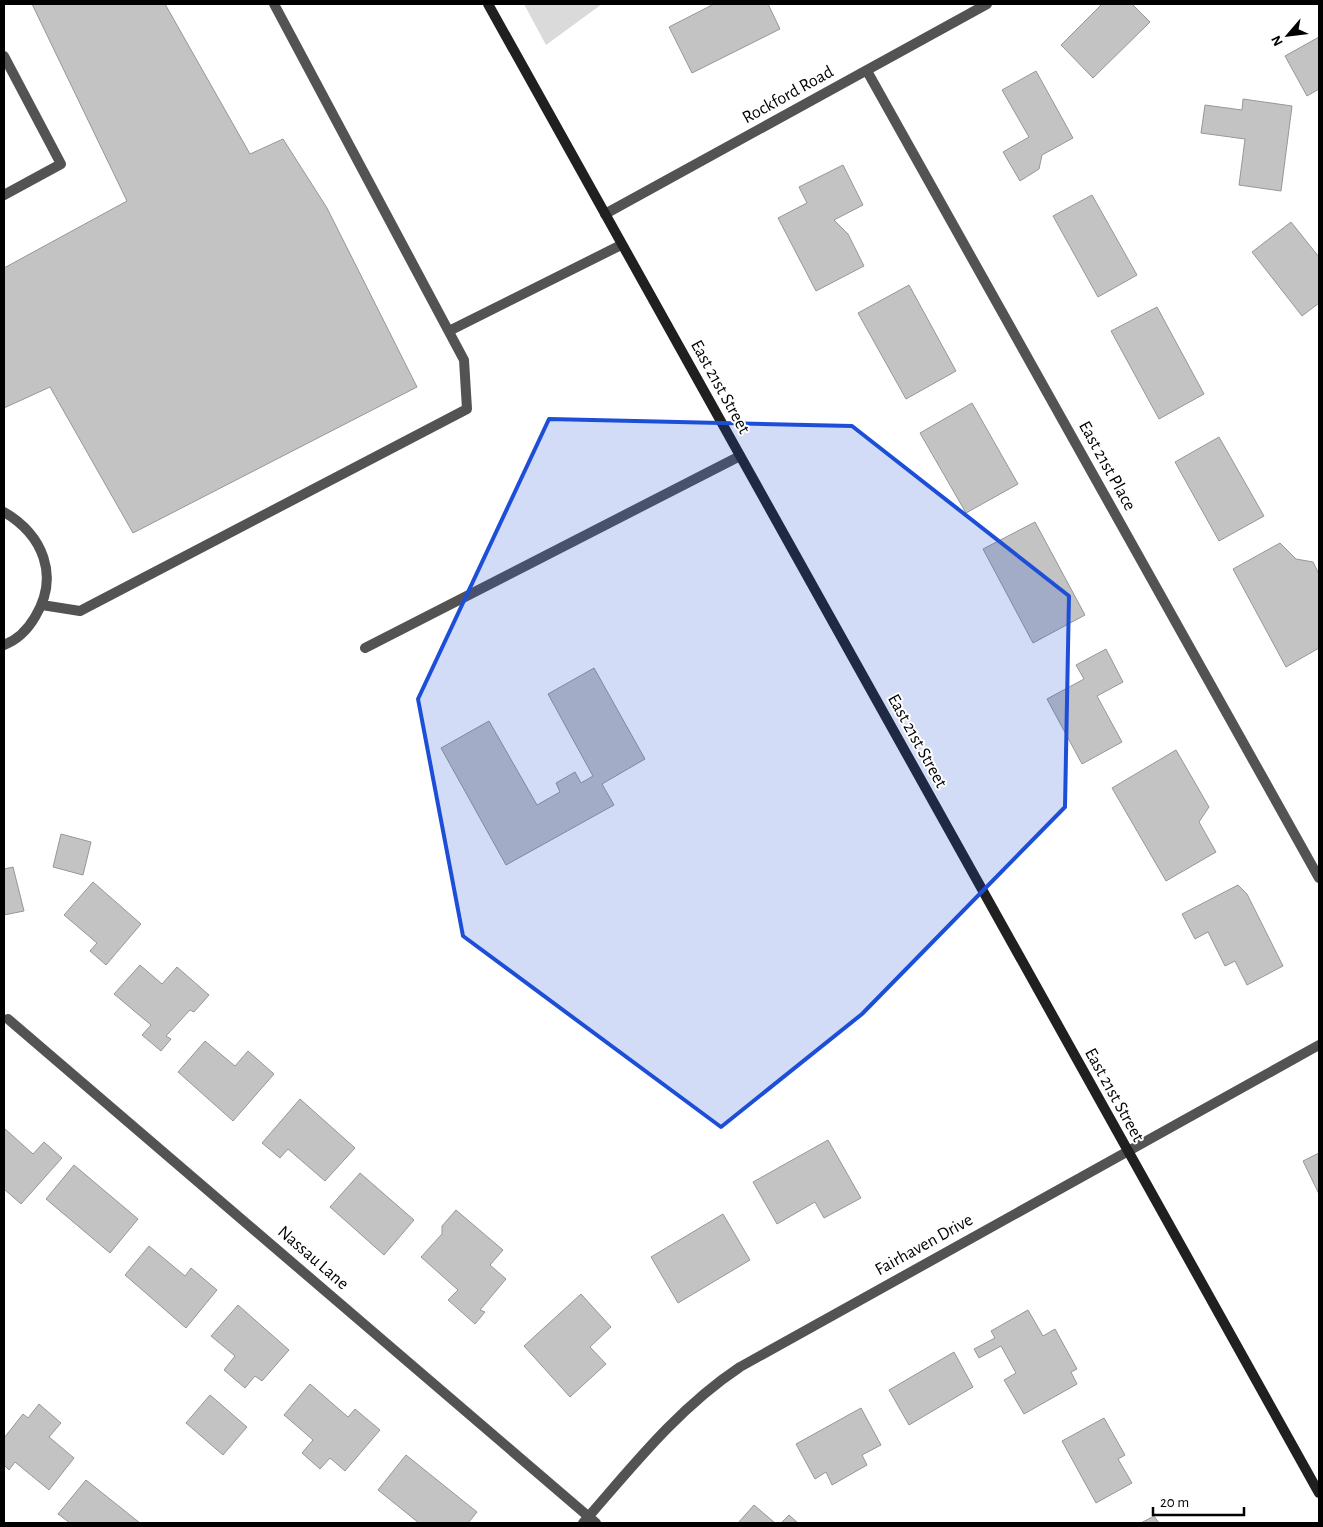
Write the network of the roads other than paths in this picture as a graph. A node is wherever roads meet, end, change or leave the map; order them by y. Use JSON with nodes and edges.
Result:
{"nodes":[{"id":1,"x":274,"y":4,"type":"edge"},
{"id":2,"x":488,"y":4,"type":"edge"},
{"id":3,"x":987,"y":4,"type":"edge"},
{"id":4,"x":4,"y":56,"type":"edge"},
{"id":5,"x":867,"y":70,"type":"junction"},
{"id":6,"x":4,"y":194,"type":"edge"},
{"id":7,"x":605,"y":214,"type":"junction"},
{"id":8,"x":621,"y":244,"type":"junction"},
{"id":9,"x":448,"y":331,"type":"junction"},
{"id":10,"x":740,"y":456,"type":"junction"},
{"id":11,"x":4,"y":512,"type":"edge"},
{"id":12,"x":42,"y":605,"type":"junction"},
{"id":13,"x":4,"y":645,"type":"edge"},
{"id":14,"x":364,"y":648,"type":"dead end"},
{"id":15,"x":1319,"y":878,"type":"edge"},
{"id":16,"x":8,"y":1019,"type":"dead end"},
{"id":17,"x":1319,"y":1046,"type":"edge"},
{"id":18,"x":1128,"y":1152,"type":"junction"},
{"id":19,"x":1319,"y":1493,"type":"edge"},
{"id":20,"x":589,"y":1521,"type":"edge"}],
"edges":[{"from":1,"to":9,"type":"street"},
{"from":2,"to":7,"type":"main road","name":"East 21st Street"},
{"from":3,"to":5,"type":"street","name":"Rockford Road"},
{"from":4,"to":6,"type":"street"},
{"from":5,"to":7,"type":"street","name":"Rockford Road"},
{"from":5,"to":15,"type":"street","name":"East 21st Place"},
{"from":7,"to":8,"type":"main road","name":"East 21st Street"},
{"from":8,"to":9,"type":"street"},
{"from":8,"to":10,"type":"main road","name":"East 21st Street"},
{"from":9,"to":12,"type":"street"},
{"from":10,"to":14,"type":"street"},
{"from":10,"to":18,"type":"main road","name":"East 21st Street"},
{"from":11,"to":12,"type":"street"},
{"from":12,"to":13,"type":"street"},
{"from":16,"to":20,"type":"street","name":"Nassau Lane"},
{"from":17,"to":18,"type":"street","name":"Fairhaven Drive"},
{"from":18,"to":19,"type":"main road","name":"East 21st Street"},
{"from":18,"to":20,"type":"street","name":"Fairhaven Drive"}]}
